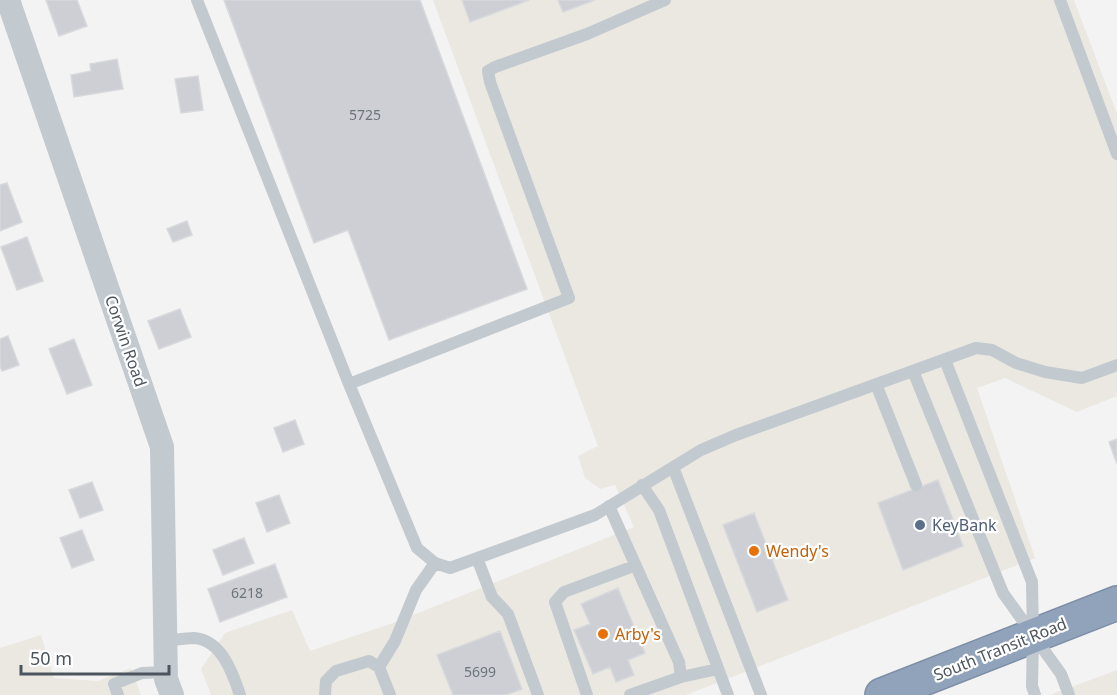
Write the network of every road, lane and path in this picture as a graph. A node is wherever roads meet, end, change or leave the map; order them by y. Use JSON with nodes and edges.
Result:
{"nodes":[{"id":1,"x":8,"y":0,"type":"edge"},
{"id":2,"x":197,"y":0,"type":"edge"},
{"id":3,"x":665,"y":0,"type":"edge"},
{"id":4,"x":1060,"y":0,"type":"edge"},
{"id":5,"x":1117,"y":154,"type":"edge"},
{"id":6,"x":945,"y":360,"type":"junction"},
{"id":7,"x":1117,"y":365,"type":"edge"},
{"id":8,"x":913,"y":371,"type":"junction"},
{"id":9,"x":349,"y":384,"type":"junction"},
{"id":10,"x":876,"y":384,"type":"junction"},
{"id":11,"x":673,"y":467,"type":"junction"},
{"id":12,"x":642,"y":485,"type":"junction"},
{"id":13,"x":916,"y":485,"type":"dead end"},
{"id":14,"x":609,"y":506,"type":"junction"},
{"id":15,"x":477,"y":558,"type":"junction"},
{"id":16,"x":435,"y":563,"type":"junction"},
{"id":17,"x":634,"y":566,"type":"junction"},
{"id":18,"x":1117,"y":603,"type":"edge"},
{"id":19,"x":1033,"y":635,"type":"junction"},
{"id":20,"x":165,"y":641,"type":"junction"},
{"id":21,"x":379,"y":667,"type":"junction"},
{"id":22,"x":718,"y":669,"type":"junction"},
{"id":23,"x":681,"y":677,"type":"junction"},
{"id":24,"x":169,"y":684,"type":"edge"},
{"id":25,"x":118,"y":695,"type":"edge"},
{"id":26,"x":240,"y":695,"type":"edge"},
{"id":27,"x":325,"y":695,"type":"edge"},
{"id":28,"x":390,"y":695,"type":"edge"},
{"id":29,"x":538,"y":695,"type":"edge"},
{"id":30,"x":587,"y":695,"type":"edge"},
{"id":31,"x":630,"y":695,"type":"edge"},
{"id":32,"x":728,"y":695,"type":"edge"},
{"id":33,"x":761,"y":695,"type":"edge"},
{"id":34,"x":882,"y":695,"type":"edge"},
{"id":35,"x":1035,"y":695,"type":"edge"},
{"id":36,"x":1069,"y":695,"type":"edge"}],
"edges":[{"from":1,"to":20,"type":"street","name":"Corwin Road"},
{"from":2,"to":9,"type":"lane"},
{"from":3,"to":9,"type":"lane"},
{"from":4,"to":5,"type":"lane"},
{"from":6,"to":7,"type":"lane"},
{"from":6,"to":8,"type":"lane"},
{"from":6,"to":19,"type":"lane"},
{"from":8,"to":10,"type":"lane"},
{"from":8,"to":19,"type":"lane"},
{"from":9,"to":16,"type":"lane"},
{"from":10,"to":11,"type":"lane"},
{"from":10,"to":13,"type":"lane"},
{"from":11,"to":12,"type":"lane"},
{"from":11,"to":33,"type":"lane"},
{"from":12,"to":14,"type":"lane"},
{"from":12,"to":22,"type":"lane"},
{"from":14,"to":15,"type":"lane"},
{"from":14,"to":17,"type":"lane"},
{"from":15,"to":16,"type":"lane"},
{"from":15,"to":29,"type":"lane"},
{"from":16,"to":21,"type":"lane"},
{"from":17,"to":23,"type":"lane"},
{"from":17,"to":30,"type":"lane"},
{"from":18,"to":19,"type":"highway","name":"South Transit Road"},
{"from":19,"to":34,"type":"highway","name":"South Transit Road"},
{"from":19,"to":35,"type":"lane"},
{"from":19,"to":36,"type":"lane"},
{"from":20,"to":24,"type":"street","name":"Corwin Road"},
{"from":20,"to":26,"type":"lane"},
{"from":21,"to":27,"type":"lane"},
{"from":21,"to":28,"type":"lane"},
{"from":22,"to":23,"type":"lane"},
{"from":22,"to":32,"type":"lane"},
{"from":23,"to":31,"type":"lane"},
{"from":24,"to":25,"type":"lane"}]}
